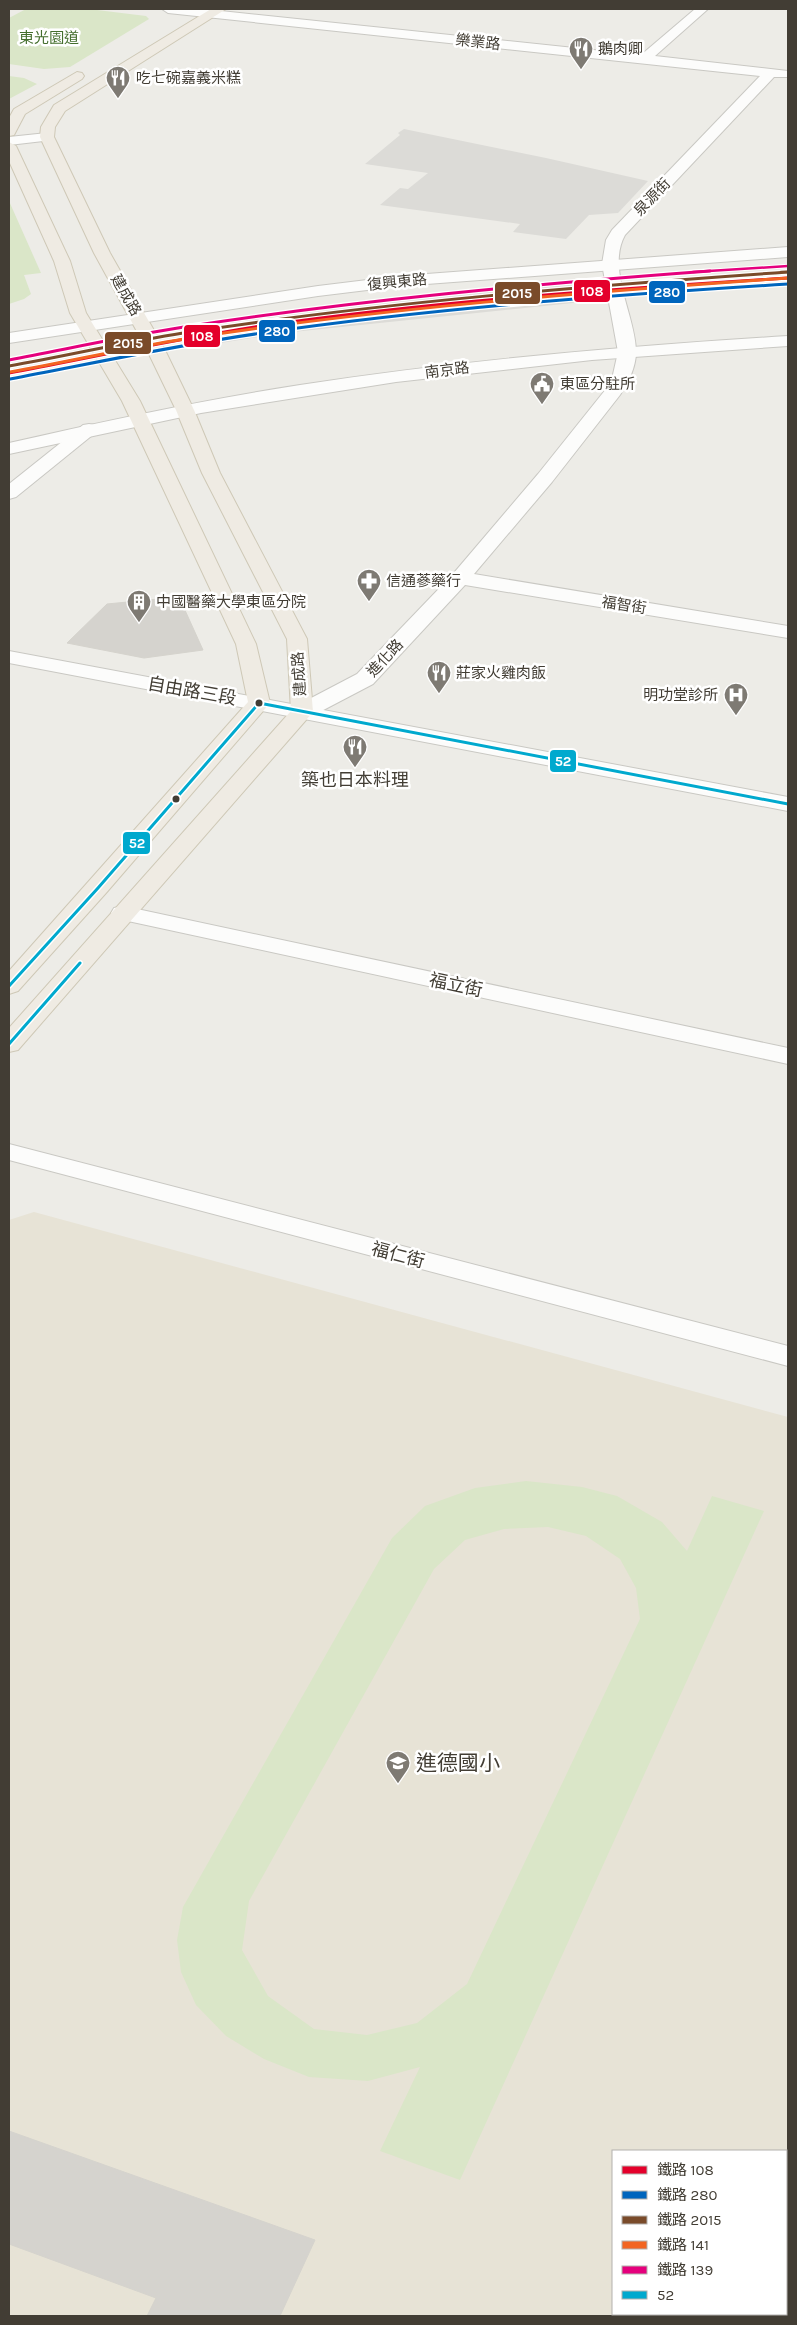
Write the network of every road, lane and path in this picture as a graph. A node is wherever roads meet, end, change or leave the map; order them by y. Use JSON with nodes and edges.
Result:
{"nodes":[{"id":1,"x":702,"y":9,"type":"edge"},
{"id":2,"x":191,"y":10,"type":"edge"},
{"id":3,"x":216,"y":11,"type":"edge"},
{"id":4,"x":170,"y":15,"type":"edge"},
{"id":5,"x":644,"y":59,"type":"junction"},
{"id":6,"x":88,"y":70,"type":"dead end"},
{"id":7,"x":770,"y":73,"type":"junction"},
{"id":8,"x":788,"y":75,"type":"edge"},
{"id":9,"x":9,"y":132,"type":"edge"},
{"id":10,"x":47,"y":137,"type":"junction"},
{"id":11,"x":9,"y":141,"type":"edge"},
{"id":12,"x":9,"y":146,"type":"edge"},
{"id":13,"x":788,"y":243,"type":"edge"},
{"id":14,"x":788,"y":252,"type":"edge"},
{"id":15,"x":611,"y":259,"type":"junction"},
{"id":16,"x":135,"y":311,"type":"junction"},
{"id":17,"x":83,"y":320,"type":"junction"},
{"id":18,"x":9,"y":322,"type":"edge"},
{"id":19,"x":9,"y":338,"type":"edge"},
{"id":20,"x":788,"y":341,"type":"edge"},
{"id":21,"x":627,"y":352,"type":"junction"},
{"id":22,"x":185,"y":410,"type":"junction"},
{"id":23,"x":139,"y":419,"type":"junction"},
{"id":24,"x":89,"y":429,"type":"junction"},
{"id":25,"x":9,"y":449,"type":"edge"},
{"id":26,"x":9,"y":493,"type":"edge"},
{"id":27,"x":460,"y":578,"type":"junction"},
{"id":28,"x":788,"y":632,"type":"edge"},
{"id":29,"x":9,"y":657,"type":"edge"},
{"id":30,"x":259,"y":703,"type":"junction"},
{"id":31,"x":302,"y":712,"type":"junction"},
{"id":32,"x":788,"y":804,"type":"edge"},
{"id":33,"x":123,"y":913,"type":"junction"},
{"id":34,"x":9,"y":986,"type":"edge"},
{"id":35,"x":9,"y":1044,"type":"edge"},
{"id":36,"x":788,"y":1056,"type":"edge"},
{"id":37,"x":9,"y":1152,"type":"edge"},
{"id":38,"x":788,"y":1356,"type":"edge"}],
"edges":[{"from":1,"to":5,"type":"street"},
{"from":2,"to":3,"type":"street","name":"樂業路"},
{"from":2,"to":4,"type":"main road"},
{"from":3,"to":5,"type":"street","name":"樂業路"},
{"from":3,"to":10,"type":"main road"},
{"from":5,"to":7,"type":"street","name":"樂業路"},
{"from":6,"to":9,"type":"main road"},
{"from":7,"to":8,"type":"street","name":"樂業路"},
{"from":7,"to":15,"type":"street","name":"泉源街"},
{"from":10,"to":11,"type":"street"},
{"from":10,"to":16,"type":"main road","name":"建成路"},
{"from":12,"to":17,"type":"main road"},
{"from":13,"to":15,"type":"street","name":"復興東路"},
{"from":14,"to":15,"type":"street","name":"復興東路"},
{"from":15,"to":16,"type":"street","name":"復興東路"},
{"from":15,"to":21,"type":"street","name":"泉源街"},
{"from":16,"to":17,"type":"street","name":"復興東路"},
{"from":16,"to":22,"type":"main road","name":"建成路"},
{"from":17,"to":18,"type":"street","name":"復興東路"},
{"from":17,"to":19,"type":"street","name":"復興東路"},
{"from":17,"to":23,"type":"main road"},
{"from":20,"to":21,"type":"street","name":"南京路"},
{"from":21,"to":22,"type":"street","name":"南京路"},
{"from":21,"to":27,"type":"street","name":"進化路"},
{"from":22,"to":23,"type":"street","name":"南京路"},
{"from":22,"to":31,"type":"main road","name":"建成路"},
{"from":23,"to":24,"type":"street","name":"南京路"},
{"from":23,"to":30,"type":"main road"},
{"from":24,"to":25,"type":"street","name":"南京路"},
{"from":24,"to":26,"type":"street"},
{"from":27,"to":28,"type":"street","name":"福智街"},
{"from":27,"to":31,"type":"street","name":"進化路"},
{"from":29,"to":30,"type":"street","name":"自由路三段"},
{"from":30,"to":31,"type":"street","name":"自由路三段"},
{"from":30,"to":34,"type":"main road"},
{"from":31,"to":32,"type":"street","name":"自由路三段"},
{"from":31,"to":33,"type":"main road","name":"進化路"},
{"from":33,"to":35,"type":"main road","name":"進化路"},
{"from":33,"to":36,"type":"street","name":"福立街"},
{"from":37,"to":38,"type":"street","name":"福仁街"}]}
